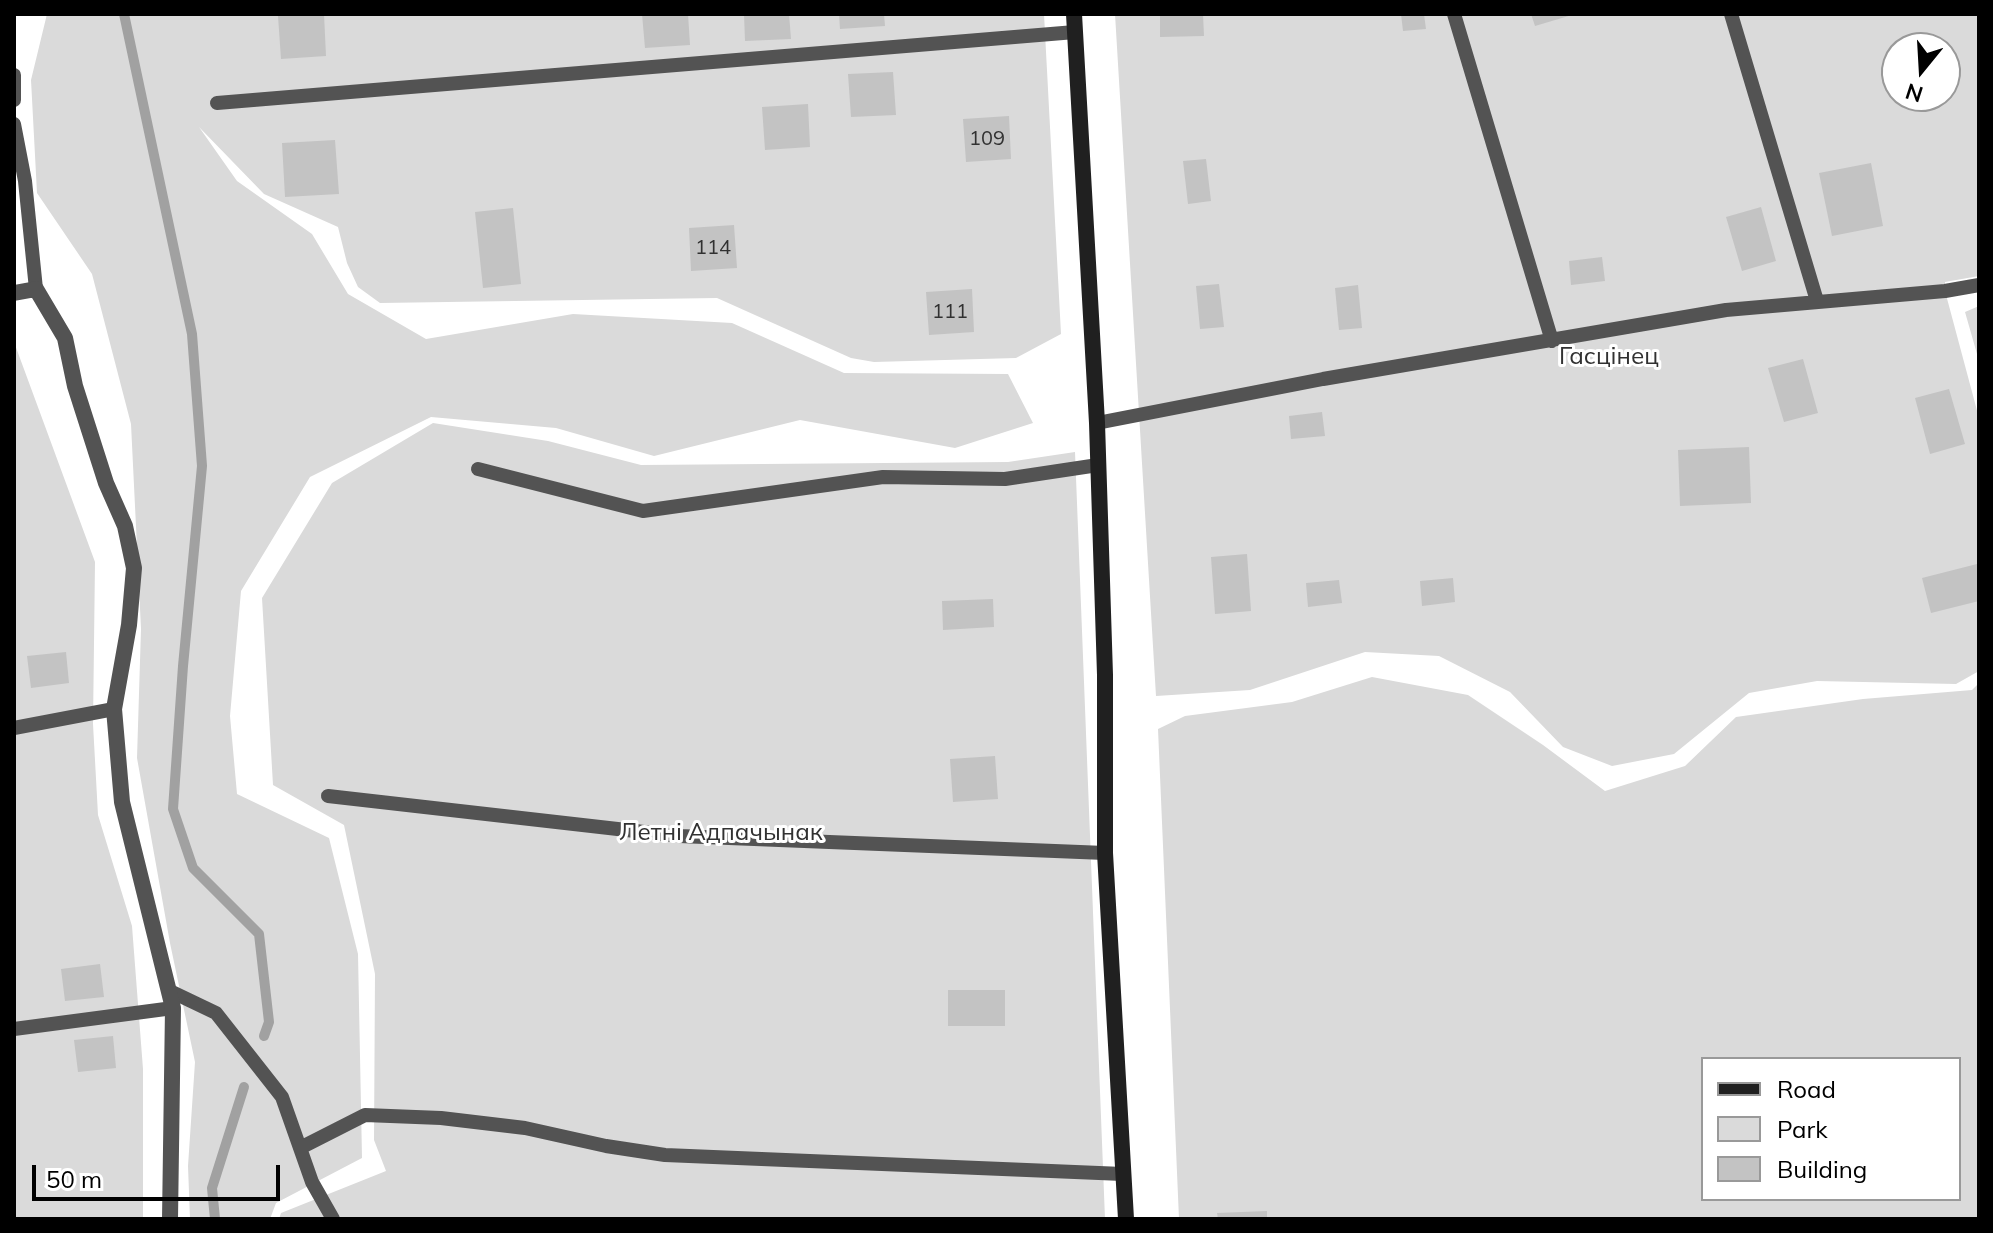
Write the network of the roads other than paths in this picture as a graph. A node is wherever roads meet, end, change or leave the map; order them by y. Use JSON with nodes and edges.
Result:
{"nodes":[{"id":1,"x":1074,"y":14,"type":"edge"},
{"id":2,"x":1454,"y":14,"type":"edge"},
{"id":3,"x":1731,"y":14,"type":"edge"},
{"id":4,"x":1075,"y":32,"type":"junction"},
{"id":5,"x":14,"y":75,"type":"edge"},
{"id":6,"x":14,"y":100,"type":"edge"},
{"id":7,"x":217,"y":103,"type":"dead end"},
{"id":8,"x":14,"y":124,"type":"edge"},
{"id":9,"x":1979,"y":285,"type":"edge"},
{"id":10,"x":36,"y":289,"type":"junction"},
{"id":11,"x":14,"y":293,"type":"edge"},
{"id":12,"x":1817,"y":301,"type":"junction"},
{"id":13,"x":1552,"y":341,"type":"junction"},
{"id":14,"x":1097,"y":423,"type":"junction"},
{"id":15,"x":1098,"y":465,"type":"junction"},
{"id":16,"x":478,"y":469,"type":"dead end"},
{"id":17,"x":114,"y":709,"type":"junction"},
{"id":18,"x":14,"y":728,"type":"edge"},
{"id":19,"x":328,"y":796,"type":"dead end"},
{"id":20,"x":1105,"y":853,"type":"junction"},
{"id":21,"x":172,"y":999,"type":"junction"},
{"id":22,"x":14,"y":1029,"type":"edge"},
{"id":23,"x":300,"y":1148,"type":"junction"},
{"id":24,"x":1123,"y":1174,"type":"junction"},
{"id":25,"x":170,"y":1219,"type":"edge"},
{"id":26,"x":333,"y":1219,"type":"edge"},
{"id":27,"x":1126,"y":1219,"type":"edge"}],
"edges":[{"from":1,"to":4,"type":"street"},
{"from":2,"to":13,"type":"lane"},
{"from":3,"to":12,"type":"lane"},
{"from":4,"to":7,"type":"lane"},
{"from":4,"to":14,"type":"street"},
{"from":5,"to":6,"type":"lane"},
{"from":8,"to":10,"type":"lane"},
{"from":9,"to":12,"type":"lane"},
{"from":10,"to":11,"type":"street"},
{"from":10,"to":17,"type":"street"},
{"from":12,"to":13,"type":"lane"},
{"from":13,"to":14,"type":"lane"},
{"from":14,"to":15,"type":"street"},
{"from":15,"to":16,"type":"lane"},
{"from":15,"to":20,"type":"street"},
{"from":17,"to":18,"type":"lane"},
{"from":17,"to":21,"type":"street"},
{"from":19,"to":20,"type":"lane"},
{"from":20,"to":24,"type":"street"},
{"from":21,"to":22,"type":"lane"},
{"from":21,"to":23,"type":"lane"},
{"from":21,"to":25,"type":"street"},
{"from":23,"to":24,"type":"lane"},
{"from":23,"to":26,"type":"lane"},
{"from":24,"to":27,"type":"street"}]}
